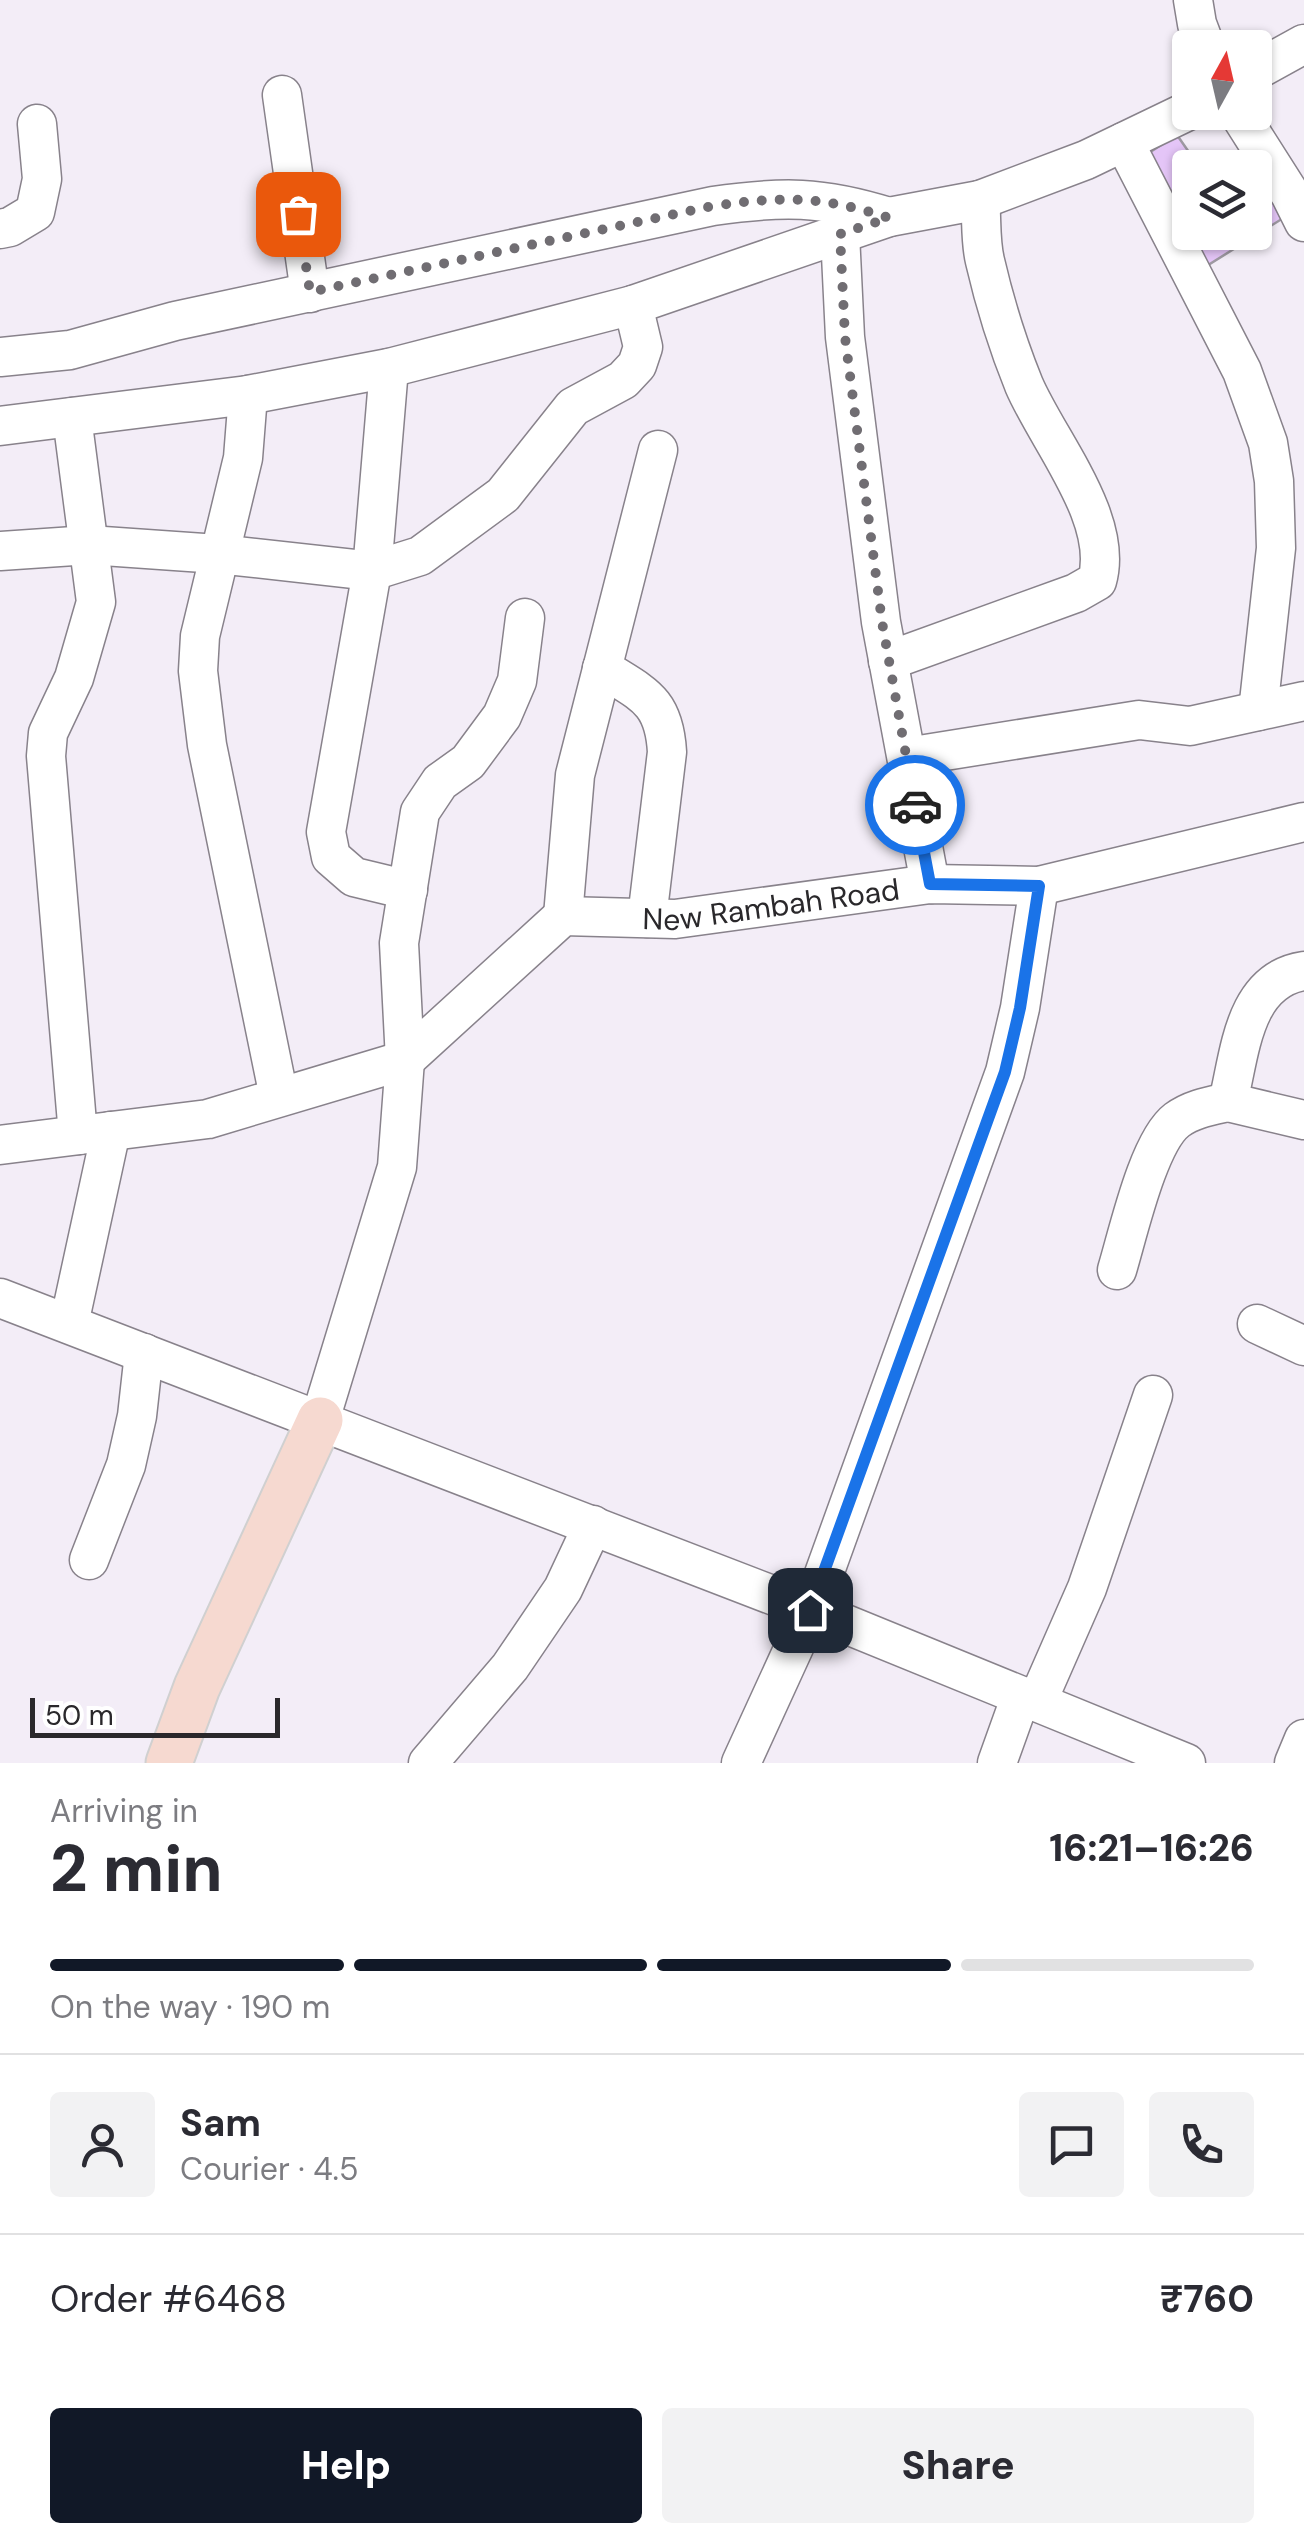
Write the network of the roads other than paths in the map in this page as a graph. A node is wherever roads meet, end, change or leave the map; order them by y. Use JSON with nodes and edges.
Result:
{"nodes":[{"id":1,"x":1193,"y":0,"type":"edge"},
{"id":2,"x":1199,"y":30,"type":"edge"},
{"id":3,"x":1304,"y":44,"type":"edge"},
{"id":4,"x":1272,"y":62,"type":"edge"},
{"id":5,"x":282,"y":95,"type":"dead end"},
{"id":6,"x":1172,"y":119,"type":"edge"},
{"id":7,"x":37,"y":124,"type":"dead end"},
{"id":8,"x":1249,"y":130,"type":"edge"},
{"id":9,"x":1124,"y":142,"type":"junction"},
{"id":10,"x":980,"y":200,"type":"junction"},
{"id":11,"x":889,"y":218,"type":"junction"},
{"id":12,"x":1304,"y":222,"type":"edge"},
{"id":13,"x":0,"y":229,"type":"edge"},
{"id":14,"x":840,"y":234,"type":"junction"},
{"id":15,"x":310,"y":292,"type":"junction"},
{"id":16,"x":632,"y":305,"type":"junction"},
{"id":17,"x":0,"y":356,"type":"edge"},
{"id":18,"x":389,"y":368,"type":"junction"},
{"id":19,"x":248,"y":395,"type":"junction"},
{"id":20,"x":72,"y":417,"type":"junction"},
{"id":21,"x":0,"y":426,"type":"edge"},
{"id":22,"x":658,"y":450,"type":"dead end"},
{"id":23,"x":89,"y":545,"type":"junction"},
{"id":24,"x":0,"y":551,"type":"edge"},
{"id":25,"x":218,"y":554,"type":"junction"},
{"id":26,"x":1290,"y":558,"type":"edge"},
{"id":27,"x":372,"y":571,"type":"junction"},
{"id":28,"x":525,"y":618,"type":"dead end"},
{"id":29,"x":888,"y":660,"type":"junction"},
{"id":30,"x":602,"y":668,"type":"junction"},
{"id":31,"x":1304,"y":701,"type":"edge"},
{"id":32,"x":1258,"y":711,"type":"junction"},
{"id":33,"x":907,"y":757,"type":"junction"},
{"id":34,"x":1304,"y":822,"type":"edge"},
{"id":35,"x":930,"y":884,"type":"junction"},
{"id":36,"x":1039,"y":886,"type":"junction"},
{"id":37,"x":408,"y":890,"type":"junction"},
{"id":38,"x":563,"y":916,"type":"junction"},
{"id":39,"x":647,"y":918,"type":"junction"},
{"id":40,"x":1304,"y":970,"type":"edge"},
{"id":41,"x":404,"y":1060,"type":"junction"},
{"id":42,"x":280,"y":1097,"type":"junction"},
{"id":43,"x":1228,"y":1102,"type":"junction"},
{"id":44,"x":1304,"y":1120,"type":"edge"},
{"id":45,"x":95,"y":1133,"type":"junction"},
{"id":46,"x":0,"y":1144,"type":"edge"},
{"id":47,"x":1117,"y":1270,"type":"dead end"},
{"id":48,"x":0,"y":1298,"type":"edge"},
{"id":49,"x":68,"y":1324,"type":"junction"},
{"id":50,"x":1256,"y":1324,"type":"dead end"},
{"id":51,"x":1304,"y":1346,"type":"edge"},
{"id":52,"x":144,"y":1353,"type":"junction"},
{"id":53,"x":1153,"y":1395,"type":"dead end"},
{"id":54,"x":320,"y":1420,"type":"junction"},
{"id":55,"x":592,"y":1525,"type":"junction"},
{"id":56,"x":90,"y":1560,"type":"dead end"},
{"id":57,"x":810,"y":1610,"type":"junction"},
{"id":58,"x":1029,"y":1699,"type":"junction"},
{"id":59,"x":1304,"y":1739,"type":"edge"},
{"id":60,"x":169,"y":1763,"type":"edge"},
{"id":61,"x":428,"y":1763,"type":"edge"},
{"id":62,"x":740,"y":1763,"type":"edge"},
{"id":63,"x":998,"y":1763,"type":"edge"},
{"id":64,"x":1186,"y":1763,"type":"edge"},
{"id":65,"x":1294,"y":1763,"type":"edge"}],
"edges":[{"from":1,"to":2,"type":"street"},
{"from":3,"to":4,"type":"street"},
{"from":5,"to":15,"type":"street"},
{"from":6,"to":9,"type":"street"},
{"from":7,"to":13,"type":"street"},
{"from":8,"to":12,"type":"street"},
{"from":9,"to":10,"type":"street"},
{"from":9,"to":26,"type":"street"},
{"from":10,"to":11,"type":"street"},
{"from":10,"to":29,"type":"street"},
{"from":11,"to":14,"type":"street"},
{"from":11,"to":15,"type":"street"},
{"from":14,"to":16,"type":"street"},
{"from":14,"to":29,"type":"street"},
{"from":15,"to":17,"type":"street"},
{"from":16,"to":18,"type":"street"},
{"from":16,"to":27,"type":"street"},
{"from":18,"to":19,"type":"street"},
{"from":18,"to":27,"type":"street"},
{"from":19,"to":20,"type":"street"},
{"from":19,"to":25,"type":"street"},
{"from":20,"to":21,"type":"street"},
{"from":20,"to":23,"type":"street"},
{"from":22,"to":30,"type":"street"},
{"from":23,"to":24,"type":"street"},
{"from":23,"to":25,"type":"street"},
{"from":23,"to":45,"type":"street"},
{"from":25,"to":27,"type":"street"},
{"from":25,"to":42,"type":"street"},
{"from":26,"to":32,"type":"street"},
{"from":27,"to":37,"type":"street"},
{"from":28,"to":37,"type":"street"},
{"from":29,"to":33,"type":"street"},
{"from":30,"to":38,"type":"street"},
{"from":30,"to":39,"type":"street"},
{"from":31,"to":32,"type":"street"},
{"from":32,"to":33,"type":"street"},
{"from":33,"to":35,"type":"street"},
{"from":34,"to":36,"type":"street","name":"New Rambah Road"},
{"from":35,"to":36,"type":"street","name":"New Rambah Road"},
{"from":35,"to":39,"type":"street","name":"New Rambah Road"},
{"from":36,"to":57,"type":"street"},
{"from":37,"to":41,"type":"street"},
{"from":38,"to":39,"type":"street","name":"New Rambah Road"},
{"from":38,"to":41,"type":"street"},
{"from":40,"to":43,"type":"street"},
{"from":41,"to":42,"type":"street"},
{"from":41,"to":54,"type":"street"},
{"from":42,"to":45,"type":"street"},
{"from":43,"to":44,"type":"street"},
{"from":43,"to":47,"type":"street"},
{"from":45,"to":46,"type":"street"},
{"from":45,"to":49,"type":"street"},
{"from":48,"to":49,"type":"street"},
{"from":49,"to":52,"type":"street"},
{"from":50,"to":51,"type":"street"},
{"from":52,"to":54,"type":"street"},
{"from":52,"to":56,"type":"street"},
{"from":53,"to":58,"type":"street"},
{"from":54,"to":55,"type":"street"},
{"from":54,"to":60,"type":"main road"},
{"from":55,"to":57,"type":"street"},
{"from":55,"to":61,"type":"street"},
{"from":57,"to":58,"type":"street"},
{"from":57,"to":62,"type":"street"},
{"from":58,"to":63,"type":"street"},
{"from":58,"to":64,"type":"street"},
{"from":59,"to":65,"type":"street"}]}
